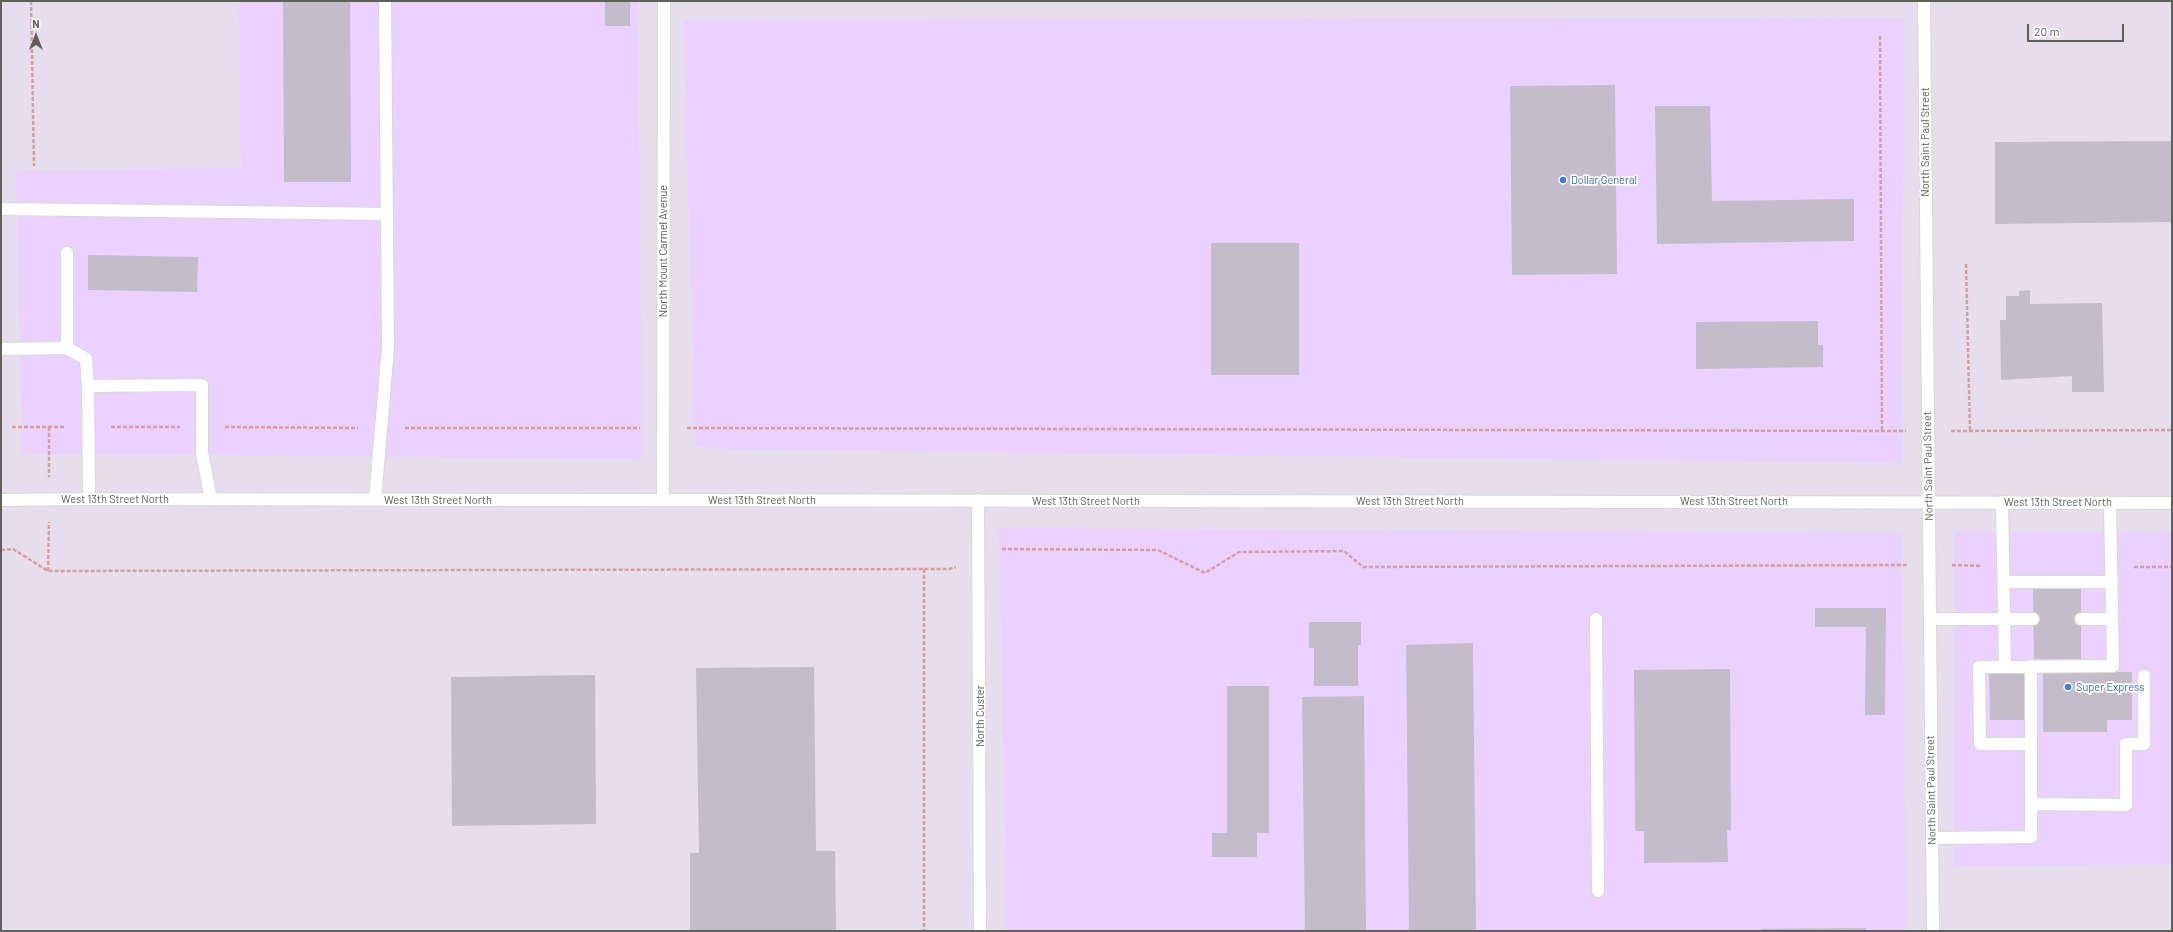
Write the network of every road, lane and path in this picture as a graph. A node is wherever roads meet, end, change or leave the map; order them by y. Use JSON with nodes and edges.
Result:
{"nodes":[{"id":1,"x":31,"y":1,"type":"edge"},
{"id":2,"x":385,"y":1,"type":"edge"},
{"id":3,"x":664,"y":1,"type":"edge"},
{"id":4,"x":1924,"y":1,"type":"edge"},
{"id":5,"x":1880,"y":36,"type":"dead end"},
{"id":6,"x":34,"y":166,"type":"dead end"},
{"id":7,"x":1,"y":209,"type":"edge"},
{"id":8,"x":387,"y":214,"type":"junction"},
{"id":9,"x":67,"y":253,"type":"dead end"},
{"id":10,"x":1966,"y":264,"type":"dead end"},
{"id":11,"x":67,"y":348,"type":"junction"},
{"id":12,"x":1,"y":349,"type":"edge"},
{"id":13,"x":88,"y":386,"type":"junction"},
{"id":14,"x":12,"y":427,"type":"dead end"},
{"id":15,"x":89,"y":427,"type":"junction"},
{"id":16,"x":202,"y":427,"type":"junction"},
{"id":17,"x":381,"y":428,"type":"junction"},
{"id":18,"x":663,"y":428,"type":"junction"},
{"id":19,"x":2172,"y":430,"type":"edge"},
{"id":20,"x":1882,"y":431,"type":"junction"},
{"id":21,"x":1927,"y":431,"type":"junction"},
{"id":22,"x":1970,"y":431,"type":"junction"},
{"id":23,"x":89,"y":499,"type":"junction"},
{"id":24,"x":211,"y":499,"type":"junction"},
{"id":25,"x":1,"y":500,"type":"edge"},
{"id":26,"x":375,"y":500,"type":"junction"},
{"id":27,"x":663,"y":500,"type":"junction"},
{"id":28,"x":978,"y":500,"type":"junction"},
{"id":29,"x":1928,"y":502,"type":"junction"},
{"id":30,"x":2002,"y":502,"type":"junction"},
{"id":31,"x":2110,"y":503,"type":"junction"},
{"id":32,"x":2172,"y":503,"type":"edge"},
{"id":33,"x":1,"y":550,"type":"edge"},
{"id":34,"x":978,"y":558,"type":"junction"},
{"id":35,"x":1929,"y":565,"type":"junction"},
{"id":36,"x":2004,"y":566,"type":"junction"},
{"id":37,"x":2112,"y":567,"type":"junction"},
{"id":38,"x":2172,"y":567,"type":"edge"},
{"id":39,"x":924,"y":569,"type":"junction"},
{"id":40,"x":2004,"y":582,"type":"junction"},
{"id":41,"x":2112,"y":582,"type":"junction"},
{"id":42,"x":1596,"y":619,"type":"dead end"},
{"id":43,"x":1930,"y":619,"type":"junction"},
{"id":44,"x":2004,"y":619,"type":"junction"},
{"id":45,"x":2033,"y":619,"type":"tunnel mouth"},
{"id":46,"x":2081,"y":619,"type":"tunnel mouth"},
{"id":47,"x":2112,"y":619,"type":"junction"},
{"id":48,"x":2031,"y":666,"type":"junction"},
{"id":49,"x":2005,"y":667,"type":"junction"},
{"id":50,"x":2144,"y":676,"type":"dead end"},
{"id":51,"x":2031,"y":744,"type":"junction"},
{"id":52,"x":2031,"y":804,"type":"junction"},
{"id":53,"x":1932,"y":838,"type":"junction"},
{"id":54,"x":1598,"y":891,"type":"dead end"},
{"id":55,"x":924,"y":931,"type":"edge"},
{"id":56,"x":980,"y":931,"type":"edge"},
{"id":57,"x":1932,"y":931,"type":"edge"}],
"edges":[{"from":1,"to":6,"type":"path"},
{"from":2,"to":8,"type":"street"},
{"from":3,"to":18,"type":"street","name":"North Mount Carmel Avenue"},
{"from":4,"to":21,"type":"street","name":"North Saint Paul Street"},
{"from":5,"to":20,"type":"path"},
{"from":7,"to":8,"type":"street"},
{"from":8,"to":17,"type":"street"},
{"from":9,"to":11,"type":"street"},
{"from":10,"to":22,"type":"path"},
{"from":11,"to":12,"type":"street"},
{"from":11,"to":13,"type":"street"},
{"from":13,"to":15,"type":"street"},
{"from":13,"to":16,"type":"street"},
{"from":14,"to":15,"type":"path"},
{"from":15,"to":16,"type":"path"},
{"from":15,"to":23,"type":"street"},
{"from":16,"to":17,"type":"path"},
{"from":16,"to":24,"type":"street"},
{"from":17,"to":18,"type":"path"},
{"from":17,"to":26,"type":"street"},
{"from":18,"to":20,"type":"path"},
{"from":18,"to":27,"type":"street","name":"North Mount Carmel Avenue"},
{"from":19,"to":22,"type":"path"},
{"from":20,"to":21,"type":"path"},
{"from":21,"to":22,"type":"path"},
{"from":21,"to":29,"type":"street","name":"North Saint Paul Street"},
{"from":23,"to":24,"type":"street","name":"West 13th Street North"},
{"from":23,"to":25,"type":"street","name":"West 13th Street North"},
{"from":24,"to":26,"type":"street","name":"West 13th Street North"},
{"from":26,"to":27,"type":"street","name":"West 13th Street North"},
{"from":27,"to":28,"type":"street","name":"West 13th Street North"},
{"from":28,"to":29,"type":"street","name":"West 13th Street North"},
{"from":28,"to":34,"type":"street","name":"North Custer"},
{"from":29,"to":30,"type":"street","name":"West 13th Street North"},
{"from":29,"to":35,"type":"street","name":"North Saint Paul Street"},
{"from":30,"to":31,"type":"street","name":"West 13th Street North"},
{"from":30,"to":36,"type":"street"},
{"from":31,"to":32,"type":"street","name":"West 13th Street North"},
{"from":31,"to":37,"type":"street"},
{"from":33,"to":39,"type":"path"},
{"from":34,"to":35,"type":"path"},
{"from":34,"to":39,"type":"path"},
{"from":34,"to":56,"type":"street","name":"North Custer"},
{"from":35,"to":36,"type":"path"},
{"from":35,"to":43,"type":"street","name":"North Saint Paul Street"},
{"from":36,"to":40,"type":"street"},
{"from":37,"to":38,"type":"path"},
{"from":37,"to":41,"type":"street"},
{"from":39,"to":55,"type":"path"},
{"from":40,"to":41,"type":"street"},
{"from":40,"to":44,"type":"street"},
{"from":41,"to":47,"type":"street"},
{"from":42,"to":54,"type":"street"},
{"from":43,"to":44,"type":"street"},
{"from":43,"to":53,"type":"street","name":"North Saint Paul Street"},
{"from":44,"to":45,"type":"street"},
{"from":44,"to":49,"type":"street"},
{"from":46,"to":47,"type":"street"},
{"from":47,"to":48,"type":"street"},
{"from":48,"to":49,"type":"street"},
{"from":48,"to":51,"type":"street"},
{"from":49,"to":51,"type":"street"},
{"from":50,"to":52,"type":"street"},
{"from":51,"to":52,"type":"street"},
{"from":52,"to":53,"type":"street"},
{"from":53,"to":57,"type":"street","name":"North Saint Paul Street"}]}
